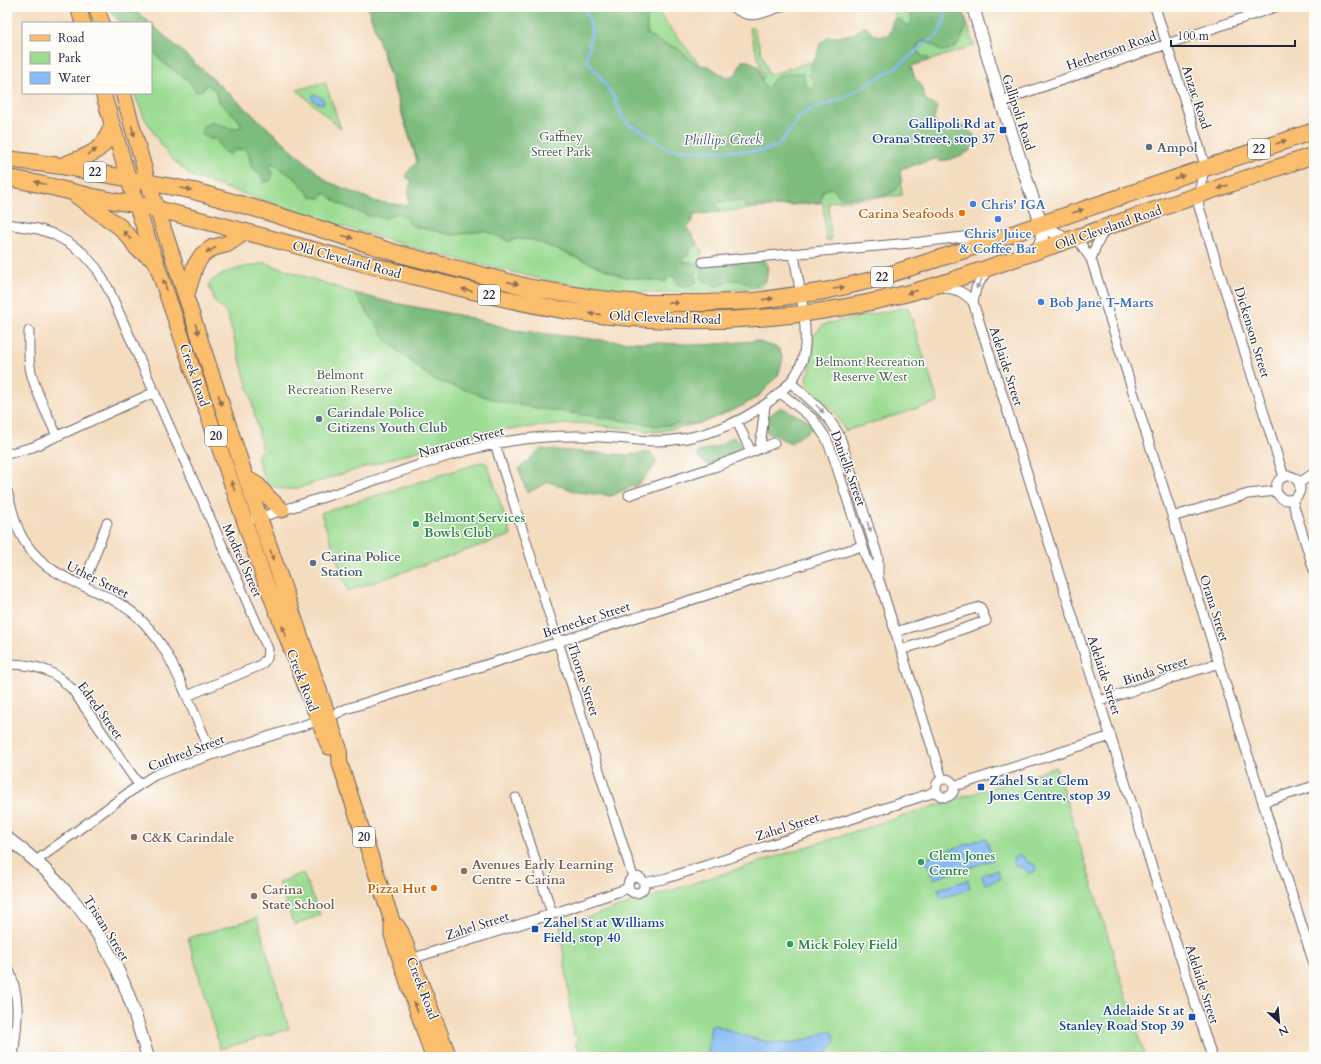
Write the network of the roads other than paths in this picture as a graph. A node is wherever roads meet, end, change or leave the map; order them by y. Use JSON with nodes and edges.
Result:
{"nodes":[{"id":1,"x":78,"y":7,"type":"edge"},
{"id":2,"x":96,"y":7,"type":"edge"},
{"id":3,"x":733,"y":7,"type":"edge"},
{"id":4,"x":781,"y":7,"type":"edge"},
{"id":5,"x":973,"y":7,"type":"edge"},
{"id":6,"x":1155,"y":7,"type":"edge"},
{"id":7,"x":1275,"y":7,"type":"edge"},
{"id":8,"x":83,"y":22,"type":"edge"},
{"id":9,"x":102,"y":22,"type":"edge"},
{"id":10,"x":1166,"y":44,"type":"junction"},
{"id":11,"x":103,"y":94,"type":"edge"},
{"id":12,"x":123,"y":94,"type":"edge"},
{"id":13,"x":1001,"y":101,"type":"junction"},
{"id":14,"x":112,"y":126,"type":"junction"},
{"id":15,"x":1314,"y":131,"type":"edge"},
{"id":16,"x":1314,"y":155,"type":"edge"},
{"id":17,"x":7,"y":159,"type":"edge"},
{"id":18,"x":61,"y":166,"type":"junction"},
{"id":19,"x":1204,"y":168,"type":"junction"},
{"id":20,"x":7,"y":178,"type":"edge"},
{"id":21,"x":128,"y":178,"type":"junction"},
{"id":22,"x":148,"y":182,"type":"junction"},
{"id":23,"x":72,"y":192,"type":"junction"},
{"id":24,"x":1199,"y":195,"type":"junction"},
{"id":25,"x":136,"y":204,"type":"junction"},
{"id":26,"x":157,"y":209,"type":"junction"},
{"id":27,"x":7,"y":224,"type":"edge"},
{"id":28,"x":1041,"y":224,"type":"junction"},
{"id":29,"x":1106,"y":228,"type":"junction"},
{"id":30,"x":245,"y":232,"type":"junction"},
{"id":31,"x":1071,"y":239,"type":"junction"},
{"id":32,"x":978,"y":246,"type":"junction"},
{"id":33,"x":1037,"y":251,"type":"junction"},
{"id":34,"x":794,"y":254,"type":"junction"},
{"id":35,"x":1091,"y":259,"type":"junction"},
{"id":36,"x":156,"y":261,"type":"junction"},
{"id":37,"x":703,"y":262,"type":"dead end"},
{"id":38,"x":989,"y":267,"type":"junction"},
{"id":39,"x":935,"y":286,"type":"junction"},
{"id":40,"x":800,"y":294,"type":"junction"},
{"id":41,"x":186,"y":296,"type":"junction"},
{"id":42,"x":973,"y":302,"type":"junction"},
{"id":43,"x":803,"y":314,"type":"junction"},
{"id":44,"x":29,"y":331,"type":"dead end"},
{"id":45,"x":791,"y":383,"type":"junction"},
{"id":46,"x":155,"y":392,"type":"junction"},
{"id":47,"x":781,"y":392,"type":"junction"},
{"id":48,"x":765,"y":405,"type":"junction"},
{"id":49,"x":737,"y":421,"type":"junction"},
{"id":50,"x":57,"y":436,"type":"junction"},
{"id":51,"x":774,"y":443,"type":"dead end"},
{"id":52,"x":496,"y":444,"type":"junction"},
{"id":53,"x":760,"y":448,"type":"junction"},
{"id":54,"x":751,"y":452,"type":"junction"},
{"id":55,"x":7,"y":454,"type":"edge"},
{"id":56,"x":1314,"y":473,"type":"edge"},
{"id":57,"x":1284,"y":477,"type":"junction"},
{"id":58,"x":246,"y":478,"type":"junction"},
{"id":59,"x":1299,"y":483,"type":"junction"},
{"id":60,"x":7,"y":491,"type":"edge"},
{"id":61,"x":1276,"y":491,"type":"junction"},
{"id":62,"x":629,"y":495,"type":"dead end"},
{"id":63,"x":1292,"y":500,"type":"junction"},
{"id":64,"x":282,"y":510,"type":"junction"},
{"id":65,"x":1172,"y":517,"type":"junction"},
{"id":66,"x":260,"y":518,"type":"junction"},
{"id":67,"x":107,"y":523,"type":"dead end"},
{"id":68,"x":245,"y":523,"type":"junction"},
{"id":69,"x":862,"y":546,"type":"junction"},
{"id":70,"x":1314,"y":570,"type":"edge"},
{"id":71,"x":878,"y":580,"type":"junction"},
{"id":72,"x":83,"y":586,"type":"junction"},
{"id":73,"x":895,"y":632,"type":"junction"},
{"id":74,"x":559,"y":642,"type":"junction"},
{"id":75,"x":901,"y":650,"type":"junction"},
{"id":76,"x":7,"y":664,"type":"edge"},
{"id":77,"x":1219,"y":664,"type":"junction"},
{"id":78,"x":187,"y":696,"type":"junction"},
{"id":79,"x":1100,"y":701,"type":"junction"},
{"id":80,"x":323,"y":718,"type":"junction"},
{"id":81,"x":1111,"y":736,"type":"junction"},
{"id":82,"x":212,"y":755,"type":"junction"},
{"id":83,"x":942,"y":779,"type":"junction"},
{"id":84,"x":139,"y":785,"type":"junction"},
{"id":85,"x":954,"y":785,"type":"junction"},
{"id":86,"x":1314,"y":786,"type":"edge"},
{"id":87,"x":936,"y":790,"type":"junction"},
{"id":88,"x":516,"y":798,"type":"dead end"},
{"id":89,"x":1263,"y":802,"type":"junction"},
{"id":90,"x":7,"y":838,"type":"edge"},
{"id":91,"x":36,"y":861,"type":"junction"},
{"id":92,"x":633,"y":877,"type":"junction"},
{"id":93,"x":644,"y":883,"type":"junction"},
{"id":94,"x":628,"y":888,"type":"junction"},
{"id":95,"x":552,"y":914,"type":"junction"},
{"id":96,"x":406,"y":961,"type":"junction"},
{"id":97,"x":1314,"y":964,"type":"edge"},
{"id":98,"x":7,"y":966,"type":"edge"},
{"id":99,"x":13,"y":1057,"type":"edge"},
{"id":100,"x":148,"y":1057,"type":"edge"},
{"id":101,"x":433,"y":1057,"type":"edge"},
{"id":102,"x":449,"y":1057,"type":"edge"},
{"id":103,"x":1212,"y":1057,"type":"edge"}],
"edges":[{"from":1,"to":8,"type":"main road"},
{"from":2,"to":9,"type":"main road"},
{"from":3,"to":4,"type":"street"},
{"from":5,"to":13,"type":"street","name":"Gallipoli Road"},
{"from":6,"to":10,"type":"street","name":"Anzac Road"},
{"from":7,"to":10,"type":"street","name":"Herbertson Road"},
{"from":10,"to":13,"type":"street","name":"Herbertson Road"},
{"from":10,"to":19,"type":"street","name":"Anzac Road"},
{"from":11,"to":14,"type":"main road","name":"Creek Road","number":"20"},
{"from":12,"to":22,"type":"main road","name":"Creek Road","number":"20","one_way":true},
{"from":13,"to":28,"type":"street","name":"Gallipoli Road"},
{"from":18,"to":14,"type":"highway","one_way":true},
{"from":14,"to":21,"type":"main road","name":"Creek Road","number":"20"},
{"from":19,"to":15,"type":"highway","name":"Old Cleveland Road","number":"22","one_way":true},
{"from":16,"to":24,"type":"highway","name":"Old Cleveland Road","number":"22","one_way":true},
{"from":17,"to":18,"type":"highway","name":"Old Cleveland Road","number":"22"},
{"from":18,"to":21,"type":"highway","name":"Old Cleveland Road","number":"22"},
{"from":19,"to":24,"type":"street","name":"Anzac Road"},
{"from":28,"to":19,"type":"highway","name":"Old Cleveland Road","number":"22","one_way":true},
{"from":23,"to":20,"type":"highway","name":"Old Cleveland Road","number":"22","one_way":true},
{"from":21,"to":22,"type":"highway","name":"Old Cleveland Road","number":"22"},
{"from":21,"to":25,"type":"main road","name":"Creek Road","number":"20"},
{"from":22,"to":26,"type":"main road","name":"Creek Road","number":"20"},
{"from":22,"to":40,"type":"highway","name":"Old Cleveland Road","number":"22","one_way":true},
{"from":23,"to":25,"type":"highway","name":"Old Cleveland Road","number":"22"},
{"from":36,"to":23,"type":"highway","one_way":true},
{"from":24,"to":29,"type":"highway","name":"Old Cleveland Road","number":"22"},
{"from":24,"to":57,"type":"street","name":"Dickenson Street"},
{"from":25,"to":26,"type":"highway","name":"Old Cleveland Road","number":"22"},
{"from":25,"to":36,"type":"main road","name":"Creek Road","number":"20"},
{"from":26,"to":30,"type":"highway","name":"Old Cleveland Road","number":"22"},
{"from":26,"to":41,"type":"main road","name":"Creek Road","number":"20"},
{"from":27,"to":46,"type":"street","name":"Modred Street"},
{"from":28,"to":31,"type":"street"},
{"from":28,"to":32,"type":"highway","name":"Old Cleveland Road","number":"22"},
{"from":28,"to":33,"type":"street"},
{"from":29,"to":31,"type":"highway","name":"Old Cleveland Road","number":"22"},
{"from":29,"to":35,"type":"street"},
{"from":30,"to":41,"type":"highway","one_way":true},
{"from":43,"to":30,"type":"highway","name":"Old Cleveland Road","number":"22","one_way":true},
{"from":31,"to":33,"type":"highway","name":"Old Cleveland Road","number":"22"},
{"from":31,"to":35,"type":"street","name":"Orana Street"},
{"from":32,"to":34,"type":"street"},
{"from":40,"to":32,"type":"highway","name":"Old Cleveland Road","number":"22","one_way":true},
{"from":33,"to":38,"type":"highway","name":"Old Cleveland Road","number":"22"},
{"from":34,"to":37,"type":"street"},
{"from":34,"to":40,"type":"street"},
{"from":35,"to":65,"type":"street","name":"Orana Street"},
{"from":68,"to":36,"type":"main road","name":"Creek Road","number":"20","one_way":true},
{"from":38,"to":39,"type":"highway","name":"Old Cleveland Road","number":"22"},
{"from":38,"to":42,"type":"street","one_way":true},
{"from":39,"to":42,"type":"street"},
{"from":39,"to":43,"type":"highway","name":"Old Cleveland Road","number":"22","one_way":true},
{"from":40,"to":43,"type":"street"},
{"from":41,"to":58,"type":"main road","name":"Creek Road","number":"20","one_way":true},
{"from":42,"to":79,"type":"street","name":"Adelaide Street"},
{"from":43,"to":45,"type":"street"},
{"from":44,"to":50,"type":"street"},
{"from":45,"to":47,"type":"street"},
{"from":45,"to":71,"type":"street","name":"Daniells Street","one_way":true},
{"from":46,"to":50,"type":"street"},
{"from":46,"to":78,"type":"street","name":"Modred Street"},
{"from":47,"to":48,"type":"street","name":"Narracott Street"},
{"from":47,"to":69,"type":"street","name":"Daniells Street"},
{"from":48,"to":49,"type":"street","name":"Narracott Street"},
{"from":48,"to":53,"type":"street"},
{"from":49,"to":52,"type":"street","name":"Narracott Street"},
{"from":49,"to":54,"type":"street"},
{"from":50,"to":55,"type":"street"},
{"from":51,"to":53,"type":"street"},
{"from":52,"to":64,"type":"street","name":"Narracott Street"},
{"from":52,"to":74,"type":"street","name":"Thorne Street"},
{"from":53,"to":54,"type":"street"},
{"from":54,"to":62,"type":"street"},
{"from":56,"to":59,"type":"street"},
{"from":57,"to":59,"type":"street"},
{"from":57,"to":61,"type":"street"},
{"from":58,"to":64,"type":"main road"},
{"from":58,"to":66,"type":"main road","name":"Creek Road","number":"20"},
{"from":59,"to":63,"type":"street"},
{"from":60,"to":72,"type":"street","name":"Uther Street"},
{"from":61,"to":63,"type":"street"},
{"from":61,"to":65,"type":"street"},
{"from":63,"to":70,"type":"street"},
{"from":64,"to":66,"type":"street","name":"Narracott Street"},
{"from":65,"to":77,"type":"street","name":"Orana Street"},
{"from":66,"to":68,"type":"street","name":"Narracott Street"},
{"from":66,"to":80,"type":"main road","name":"Creek Road","number":"20","one_way":true},
{"from":67,"to":72,"type":"street"},
{"from":80,"to":68,"type":"main road","name":"Creek Road","number":"20","one_way":true},
{"from":69,"to":71,"type":"street","name":"Daniells Street"},
{"from":69,"to":74,"type":"street","name":"Bernecker Street"},
{"from":71,"to":73,"type":"street","name":"Daniells Street"},
{"from":72,"to":78,"type":"street","name":"Uther Street"},
{"from":73,"to":75,"type":"street","name":"Daniells Street"},
{"from":73,"to":75,"type":"street"},
{"from":74,"to":80,"type":"street","name":"Bernecker Street"},
{"from":74,"to":92,"type":"street","name":"Thorne Street"},
{"from":75,"to":83,"type":"street","name":"Daniells Street"},
{"from":76,"to":84,"type":"street","name":"Edred Street"},
{"from":77,"to":79,"type":"street","name":"Binda Street"},
{"from":77,"to":89,"type":"street","name":"Orana Street"},
{"from":78,"to":82,"type":"street","name":"Uther Street"},
{"from":79,"to":81,"type":"street","name":"Adelaide Street"},
{"from":80,"to":82,"type":"street","name":"Cuthred Street"},
{"from":80,"to":96,"type":"main road","name":"Creek Road","number":"20"},
{"from":81,"to":85,"type":"street"},
{"from":81,"to":103,"type":"street","name":"Adelaide Street"},
{"from":82,"to":84,"type":"street","name":"Cuthred Street"},
{"from":83,"to":85,"type":"street"},
{"from":83,"to":87,"type":"street"},
{"from":84,"to":91,"type":"street","name":"Cuthred Street"},
{"from":85,"to":87,"type":"street"},
{"from":86,"to":89,"type":"street"},
{"from":87,"to":93,"type":"street","name":"Zahel Street"},
{"from":88,"to":95,"type":"street"},
{"from":89,"to":97,"type":"street","name":"Orana Street"},
{"from":90,"to":91,"type":"street","name":"Tristan Street"},
{"from":91,"to":100,"type":"street","name":"Tristan Street"},
{"from":92,"to":93,"type":"street"},
{"from":92,"to":94,"type":"street"},
{"from":93,"to":94,"type":"street"},
{"from":94,"to":95,"type":"street","name":"Zahel Street"},
{"from":95,"to":96,"type":"street","name":"Zahel Street"},
{"from":101,"to":96,"type":"main road","name":"Creek Road","number":"20","one_way":true},
{"from":96,"to":102,"type":"main road","name":"Creek Road","number":"20"},
{"from":98,"to":99,"type":"street"}]}
